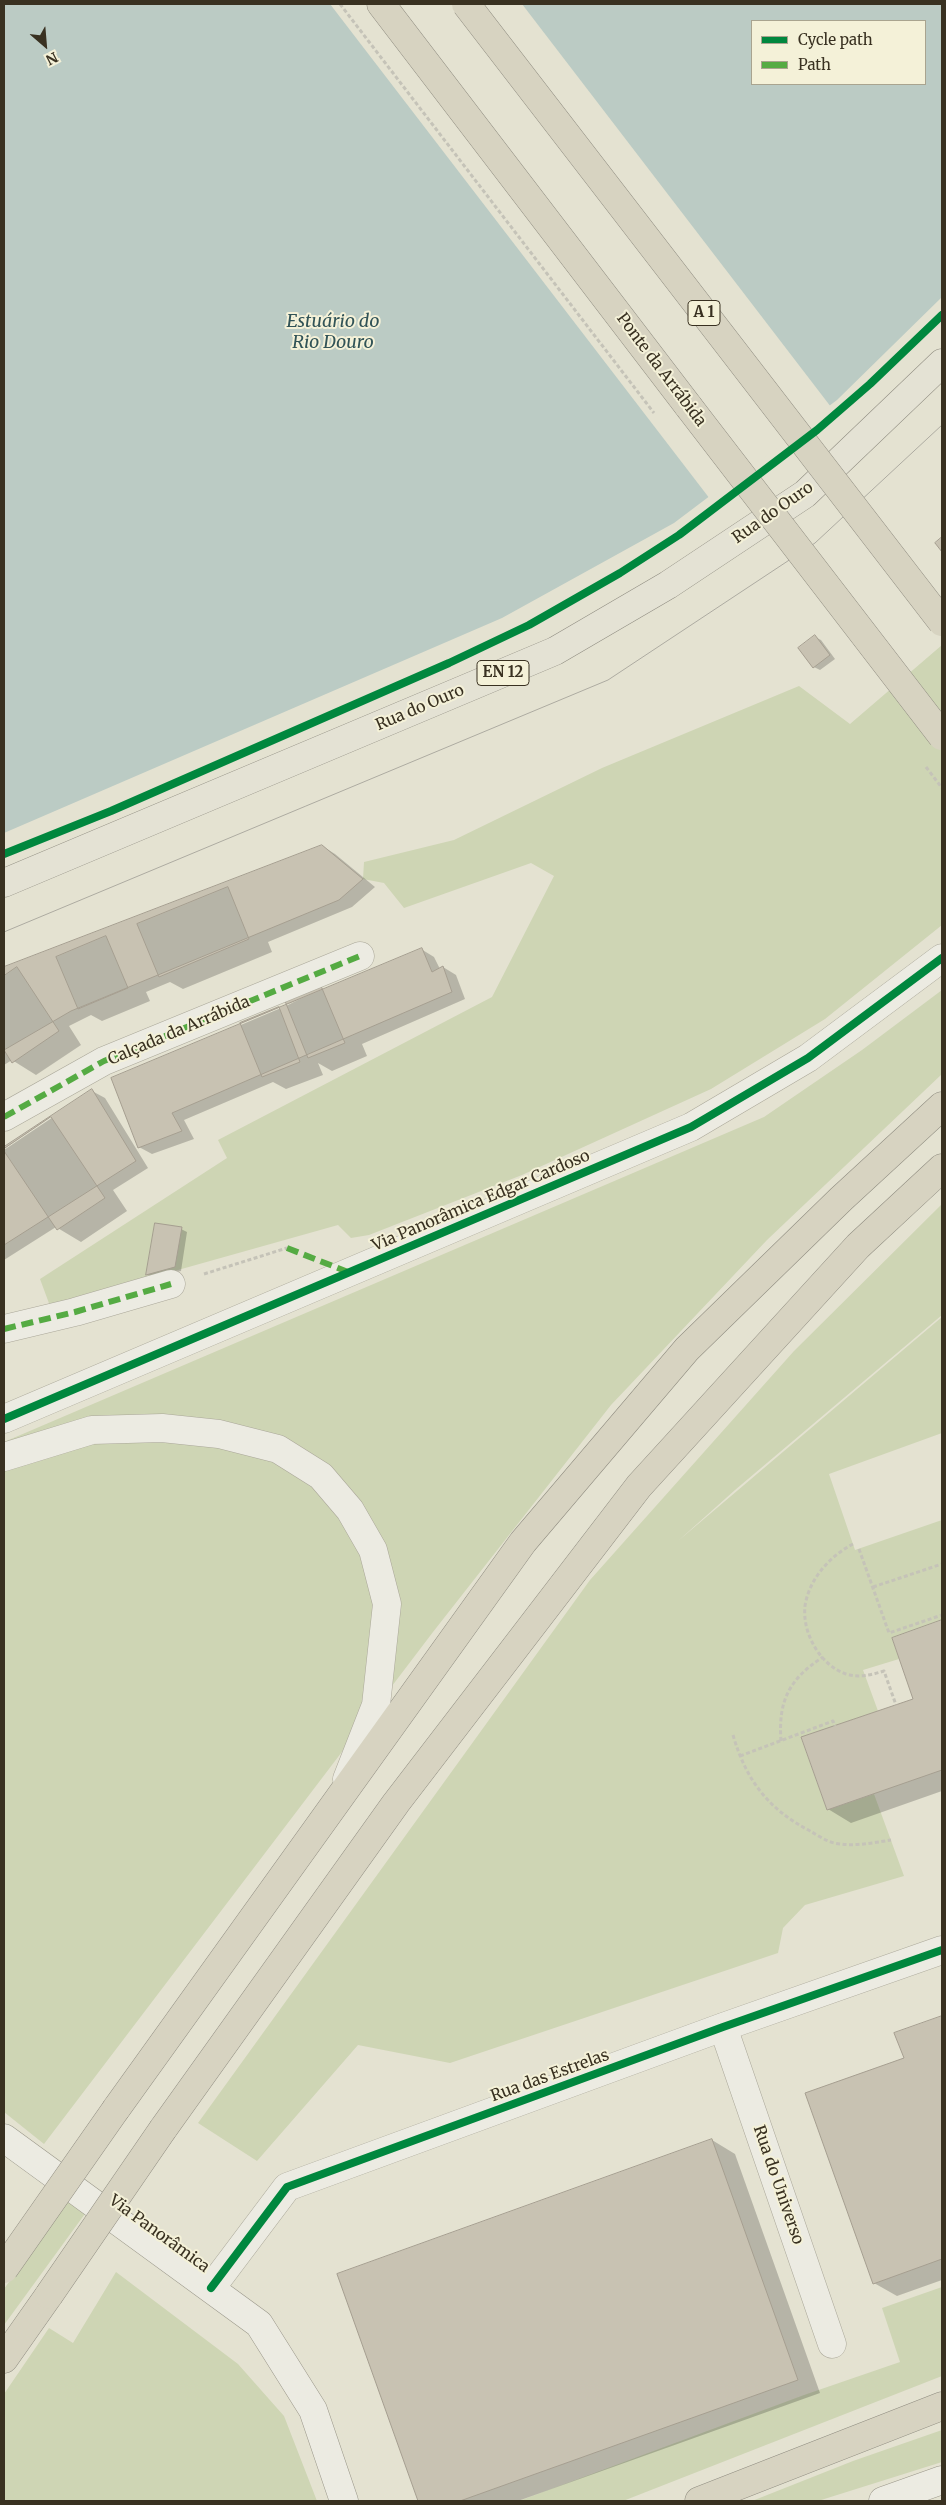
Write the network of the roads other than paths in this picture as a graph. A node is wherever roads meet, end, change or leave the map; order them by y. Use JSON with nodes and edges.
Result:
{"nodes":[{"id":1,"x":381,"y":4,"type":"edge"},
{"id":2,"x":466,"y":4,"type":"edge"},
{"id":3,"x":942,"y":363,"type":"edge"},
{"id":4,"x":942,"y":622,"type":"edge"},
{"id":5,"x":942,"y":736,"type":"edge"},
{"id":6,"x":4,"y":883,"type":"edge"},
{"id":7,"x":360,"y":956,"type":"dead end"},
{"id":8,"x":942,"y":958,"type":"edge"},
{"id":9,"x":942,"y":1106,"type":"edge"},
{"id":10,"x":4,"y":1117,"type":"edge"},
{"id":11,"x":942,"y":1168,"type":"edge"},
{"id":12,"x":171,"y":1284,"type":"road end"},
{"id":13,"x":4,"y":1329,"type":"edge"},
{"id":14,"x":4,"y":1419,"type":"edge"},
{"id":15,"x":4,"y":1457,"type":"edge"},
{"id":16,"x":341,"y":1795,"type":"junction"},
{"id":17,"x":942,"y":1950,"type":"edge"},
{"id":18,"x":723,"y":2027,"type":"junction"},
{"id":19,"x":4,"y":2138,"type":"edge"},
{"id":20,"x":4,"y":2269,"type":"edge"},
{"id":21,"x":211,"y":2288,"type":"junction"},
{"id":22,"x":832,"y":2344,"type":"dead end"},
{"id":23,"x":4,"y":2359,"type":"edge"},
{"id":24,"x":942,"y":2406,"type":"edge"},
{"id":25,"x":942,"y":2480,"type":"edge"},
{"id":26,"x":344,"y":2501,"type":"edge"},
{"id":27,"x":699,"y":2501,"type":"edge"},
{"id":28,"x":883,"y":2501,"type":"edge"}],
"edges":[{"from":1,"to":5,"type":"highway","name":"Ponte da Arrábida","bridge":true},
{"from":2,"to":4,"type":"highway","number":"A 1","bridge":true},
{"from":3,"to":6,"type":"main road","name":"Rua do Ouro","number":"EN 12"},
{"from":7,"to":10,"type":"street","name":"Calçada da Arrábida"},
{"from":8,"to":14,"type":"street","name":"Via Panorâmica Edgar Cardoso"},
{"from":9,"to":16,"type":"highway"},
{"from":11,"to":23,"type":"highway","bridge":true},
{"from":12,"to":13,"type":"street"},
{"from":15,"to":16,"type":"street"},
{"from":16,"to":20,"type":"highway","bridge":true},
{"from":17,"to":18,"type":"street","name":"Rua das Estrelas"},
{"from":18,"to":21,"type":"street","name":"Rua das Estrelas"},
{"from":18,"to":22,"type":"street","name":"Rua do Universo"},
{"from":19,"to":21,"type":"street","name":"Via Panorâmica"},
{"from":21,"to":26,"type":"street","name":"Via Panorâmica"},
{"from":24,"to":27,"type":"highway"},
{"from":25,"to":28,"type":"street"}]}
